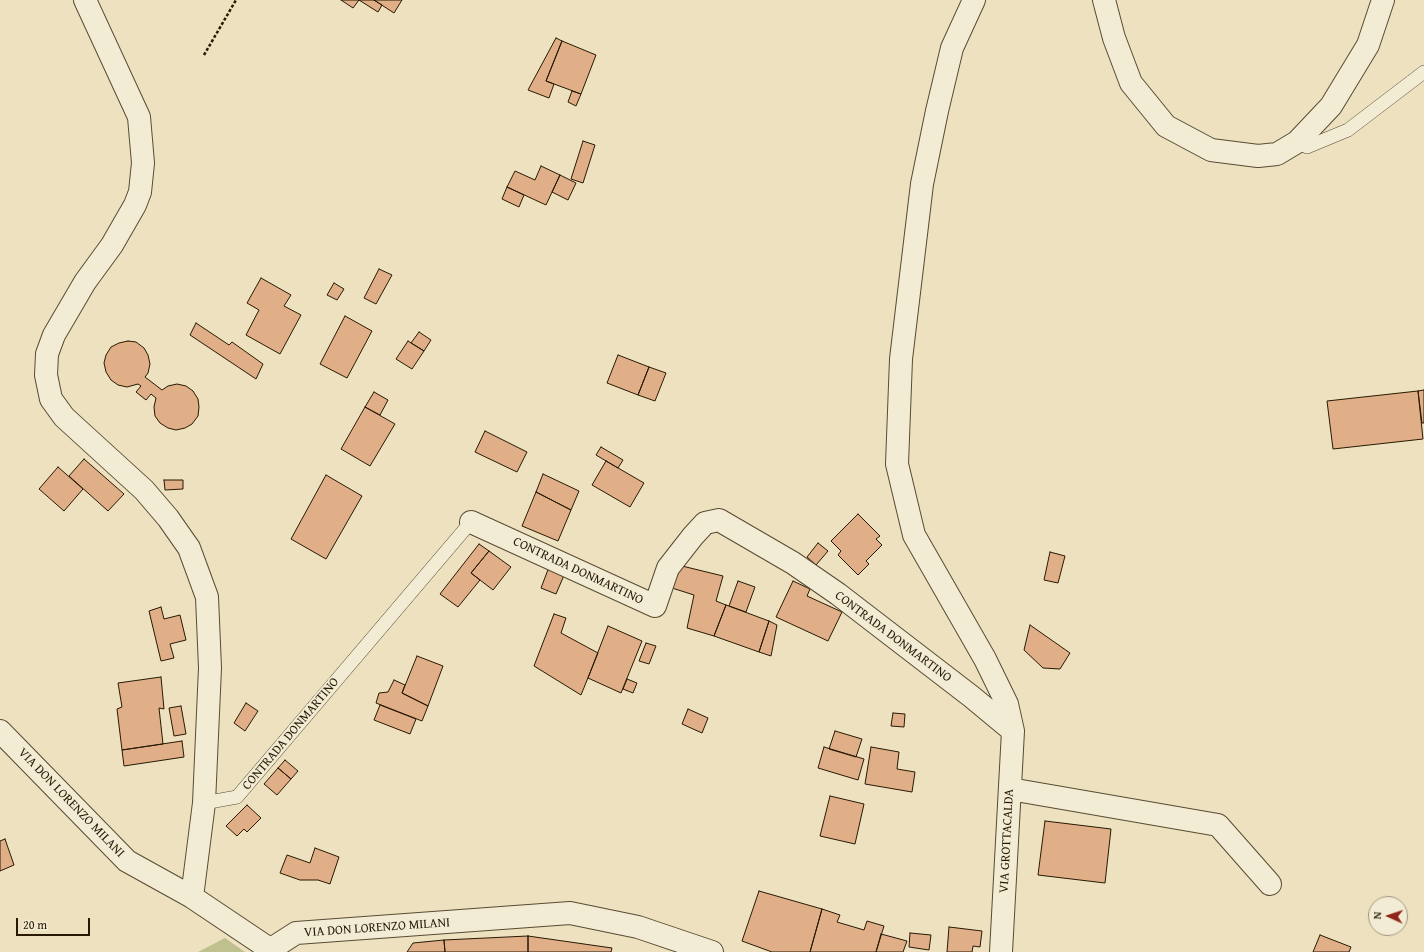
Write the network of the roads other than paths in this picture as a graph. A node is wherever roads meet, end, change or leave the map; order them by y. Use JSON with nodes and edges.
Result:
{"nodes":[{"id":1,"x":85,"y":0,"type":"edge"},
{"id":2,"x":974,"y":0,"type":"edge"},
{"id":3,"x":1104,"y":0,"type":"edge"},
{"id":4,"x":1383,"y":0,"type":"edge"},
{"id":5,"x":1424,"y":72,"type":"edge"},
{"id":6,"x":1297,"y":142,"type":"junction"},
{"id":7,"x":471,"y":522,"type":"joint"},
{"id":8,"x":0,"y":731,"type":"edge"},
{"id":9,"x":1013,"y":731,"type":"junction"},
{"id":10,"x":1010,"y":789,"type":"junction"},
{"id":11,"x":204,"y":803,"type":"junction"},
{"id":12,"x":1270,"y":884,"type":"dead end"},
{"id":13,"x":192,"y":898,"type":"junction"},
{"id":14,"x":272,"y":951,"type":"edge"},
{"id":15,"x":712,"y":952,"type":"edge"},
{"id":16,"x":1001,"y":952,"type":"edge"}],
"edges":[{"from":1,"to":11,"type":"street"},
{"from":2,"to":9,"type":"street","name":"VIA GROTTACALDA"},
{"from":3,"to":6,"type":"street"},
{"from":4,"to":6,"type":"street"},
{"from":5,"to":6,"type":"lane"},
{"from":7,"to":9,"type":"street","name":"CONTRADA DONMARTINO"},
{"from":7,"to":11,"type":"lane","name":"CONTRADA DONMARTINO"},
{"from":8,"to":13,"type":"street","name":"VIA DON LORENZO MILANI"},
{"from":9,"to":10,"type":"street","name":"VIA GROTTACALDA"},
{"from":10,"to":12,"type":"street"},
{"from":10,"to":16,"type":"street","name":"VIA GROTTACALDA"},
{"from":11,"to":13,"type":"street"},
{"from":13,"to":14,"type":"street","name":"VIA DON LORENZO MILANI"},
{"from":14,"to":15,"type":"street","name":"VIA DON LORENZO MILANI"}]}
